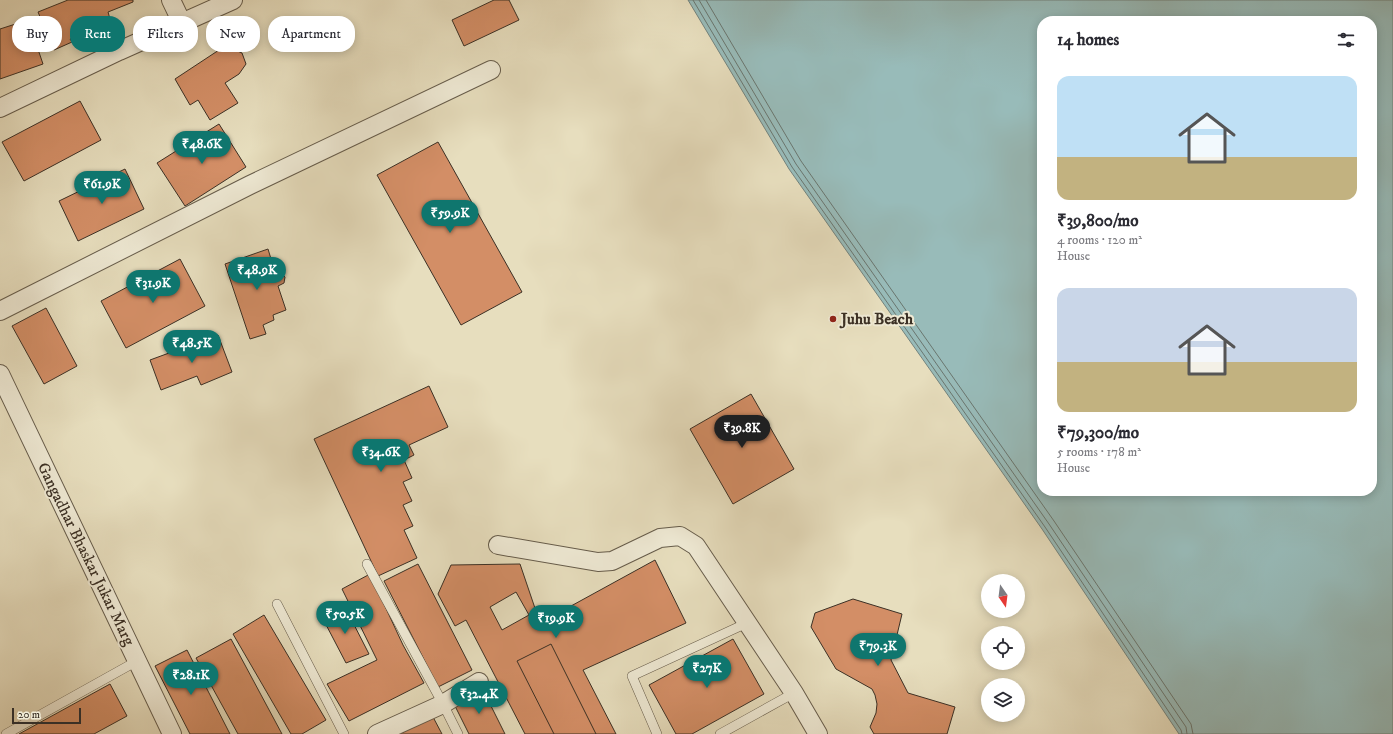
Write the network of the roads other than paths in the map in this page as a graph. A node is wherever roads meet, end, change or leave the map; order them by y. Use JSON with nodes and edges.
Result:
{"nodes":[{"id":1,"x":171,"y":0,"type":"edge"},
{"id":2,"x":234,"y":0,"type":"edge"},
{"id":3,"x":178,"y":16,"type":"edge"},
{"id":4,"x":198,"y":17,"type":"edge"},
{"id":5,"x":133,"y":45,"type":"edge"},
{"id":6,"x":491,"y":70,"type":"dead end"},
{"id":7,"x":0,"y":108,"type":"edge"},
{"id":8,"x":0,"y":311,"type":"edge"},
{"id":9,"x":0,"y":374,"type":"edge"},
{"id":10,"x":498,"y":545,"type":"dead end"},
{"id":11,"x":367,"y":564,"type":"dead end"},
{"id":12,"x":277,"y":604,"type":"dead end"},
{"id":13,"x":747,"y":623,"type":"junction"},
{"id":14,"x":137,"y":661,"type":"junction"},
{"id":15,"x":479,"y":682,"type":"dead end"},
{"id":16,"x":794,"y":693,"type":"junction"},
{"id":17,"x":443,"y":704,"type":"junction"},
{"id":18,"x":6,"y":734,"type":"edge"},
{"id":19,"x":172,"y":734,"type":"edge"},
{"id":20,"x":344,"y":734,"type":"edge"},
{"id":21,"x":377,"y":734,"type":"edge"},
{"id":22,"x":458,"y":734,"type":"edge"},
{"id":23,"x":656,"y":734,"type":"edge"},
{"id":24,"x":720,"y":734,"type":"edge"},
{"id":25,"x":818,"y":734,"type":"edge"}],
"edges":[{"from":1,"to":3,"type":"street"},
{"from":2,"to":4,"type":"street"},
{"from":5,"to":7,"type":"street"},
{"from":6,"to":8,"type":"street"},
{"from":9,"to":14,"type":"street","name":"Gangadhar Bhaskar Jukar Marg"},
{"from":10,"to":13,"type":"street"},
{"from":11,"to":17,"type":"lane"},
{"from":12,"to":20,"type":"lane"},
{"from":13,"to":16,"type":"street"},
{"from":13,"to":23,"type":"lane"},
{"from":14,"to":18,"type":"lane"},
{"from":14,"to":19,"type":"street","name":"Gangadhar Bhaskar Jukar Marg"},
{"from":15,"to":17,"type":"street"},
{"from":16,"to":24,"type":"lane"},
{"from":16,"to":25,"type":"street"},
{"from":17,"to":21,"type":"street"},
{"from":17,"to":22,"type":"lane"}]}
